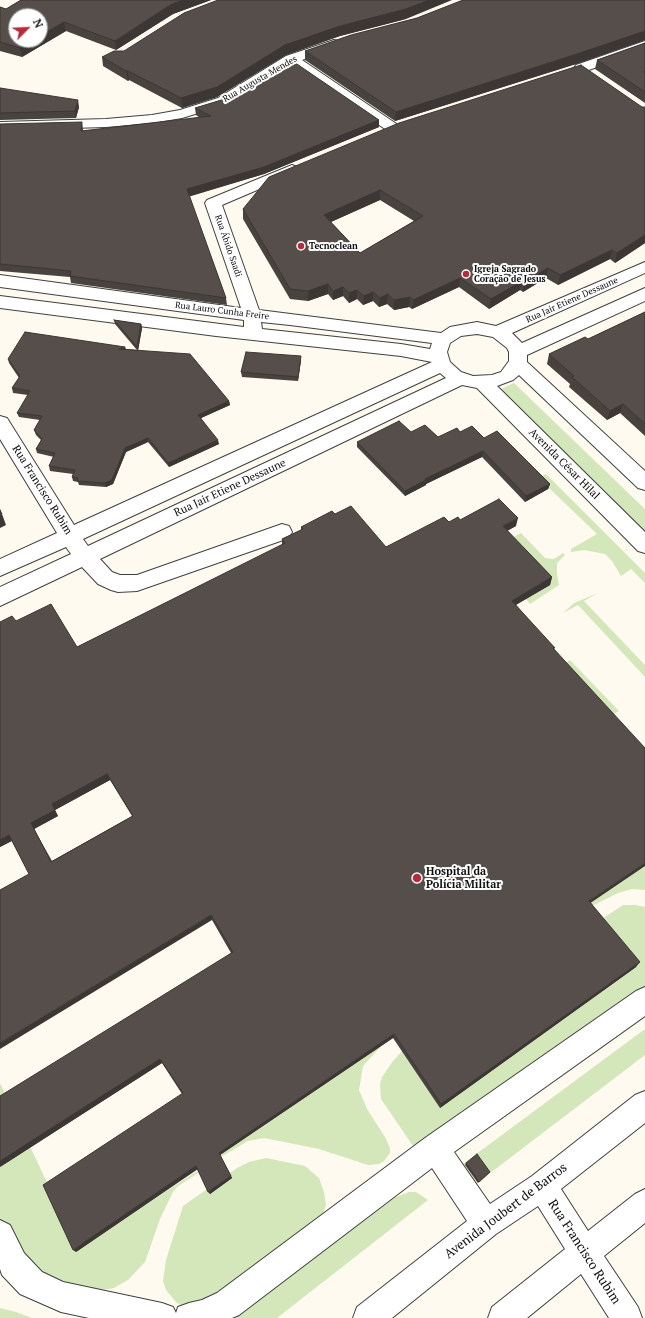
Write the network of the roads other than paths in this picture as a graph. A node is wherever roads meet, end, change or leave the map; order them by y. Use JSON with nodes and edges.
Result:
{"nodes":[{"id":1,"x":345,"y":40,"type":"edge"},
{"id":2,"x":645,"y":45,"type":"edge"},
{"id":3,"x":291,"y":59,"type":"junction"},
{"id":4,"x":593,"y":76,"type":"edge"},
{"id":5,"x":408,"y":123,"type":"edge"},
{"id":6,"x":0,"y":126,"type":"edge"},
{"id":7,"x":305,"y":165,"type":"edge"},
{"id":8,"x":645,"y":267,"type":"edge"},
{"id":9,"x":0,"y":281,"type":"edge"},
{"id":10,"x":645,"y":294,"type":"edge"},
{"id":11,"x":0,"y":302,"type":"edge"},
{"id":12,"x":252,"y":315,"type":"junction"},
{"id":13,"x":498,"y":332,"type":"junction"},
{"id":14,"x":254,"y":334,"type":"junction"},
{"id":15,"x":444,"y":339,"type":"junction"},
{"id":16,"x":517,"y":358,"type":"junction"},
{"id":17,"x":440,"y":360,"type":"junction"},
{"id":18,"x":460,"y":379,"type":"junction"},
{"id":19,"x":483,"y":383,"type":"junction"},
{"id":20,"x":0,"y":423,"type":"edge"},
{"id":21,"x":645,"y":483,"type":"edge"},
{"id":22,"x":282,"y":532,"type":"dead end"},
{"id":23,"x":70,"y":536,"type":"junction"},
{"id":24,"x":645,"y":545,"type":"edge"},
{"id":25,"x":85,"y":556,"type":"junction"},
{"id":26,"x":0,"y":568,"type":"edge"},
{"id":27,"x":0,"y":597,"type":"edge"},
{"id":28,"x":645,"y":1000,"type":"edge"},
{"id":29,"x":645,"y":1105,"type":"edge"},
{"id":30,"x":436,"y":1148,"type":"junction"},
{"id":31,"x":542,"y":1186,"type":"junction"},
{"id":32,"x":645,"y":1204,"type":"edge"},
{"id":33,"x":486,"y":1224,"type":"junction"},
{"id":34,"x":0,"y":1235,"type":"edge"},
{"id":35,"x":584,"y":1253,"type":"junction"},
{"id":36,"x":162,"y":1318,"type":"edge"},
{"id":37,"x":188,"y":1318,"type":"edge"},
{"id":38,"x":368,"y":1318,"type":"edge"},
{"id":39,"x":503,"y":1318,"type":"edge"},
{"id":40,"x":627,"y":1318,"type":"edge"}],
"edges":[{"from":1,"to":3,"type":"street","name":"Rua Augusta Mendes"},
{"from":2,"to":4,"type":"street"},
{"from":3,"to":5,"type":"street"},
{"from":3,"to":6,"type":"street","name":"Rua Augusta Mendes"},
{"from":7,"to":12,"type":"street","name":"Rua Ábido Saadi"},
{"from":8,"to":13,"type":"street","name":"Rua Jair Etiene Dessaune"},
{"from":9,"to":12,"type":"street","name":"Rua Lauro Cunha Freire"},
{"from":10,"to":16,"type":"street"},
{"from":11,"to":14,"type":"street","name":"Rua Lauro Cunha Freire"},
{"from":12,"to":14,"type":"street","name":"Rua Ábido Saadi"},
{"from":12,"to":15,"type":"street","name":"Rua Lauro Cunha Freire"},
{"from":13,"to":15,"type":"street"},
{"from":13,"to":16,"type":"street"},
{"from":14,"to":17,"type":"street","name":"Rua Lauro Cunha Freire"},
{"from":15,"to":17,"type":"street"},
{"from":16,"to":19,"type":"street"},
{"from":16,"to":21,"type":"street"},
{"from":17,"to":18,"type":"street"},
{"from":17,"to":23,"type":"street","name":"Rua Jair Etiene Dessaune"},
{"from":18,"to":19,"type":"street"},
{"from":18,"to":25,"type":"street","name":"Rua Jair Etiene Dessaune"},
{"from":19,"to":24,"type":"street","name":"Avenida César Hilal"},
{"from":20,"to":23,"type":"street","name":"Rua Francisco Rubim"},
{"from":22,"to":25,"type":"street","name":"Rua Francisco Rubim"},
{"from":23,"to":25,"type":"street","name":"Rua Francisco Rubim"},
{"from":23,"to":26,"type":"street","name":"Rua Jair Etiene Dessaune"},
{"from":25,"to":27,"type":"street","name":"Rua Jair Etiene Dessaune"},
{"from":28,"to":30,"type":"street"},
{"from":29,"to":31,"type":"street","name":"Avenida Joubert de Barros"},
{"from":30,"to":33,"type":"street"},
{"from":30,"to":37,"type":"street"},
{"from":31,"to":33,"type":"street","name":"Avenida Joubert de Barros"},
{"from":31,"to":35,"type":"street","name":"Rua Francisco Rubim"},
{"from":32,"to":35,"type":"street"},
{"from":33,"to":38,"type":"street","name":"Avenida Joubert de Barros"},
{"from":34,"to":36,"type":"street"},
{"from":35,"to":39,"type":"street"},
{"from":35,"to":40,"type":"street","name":"Rua Francisco Rubim"}]}
